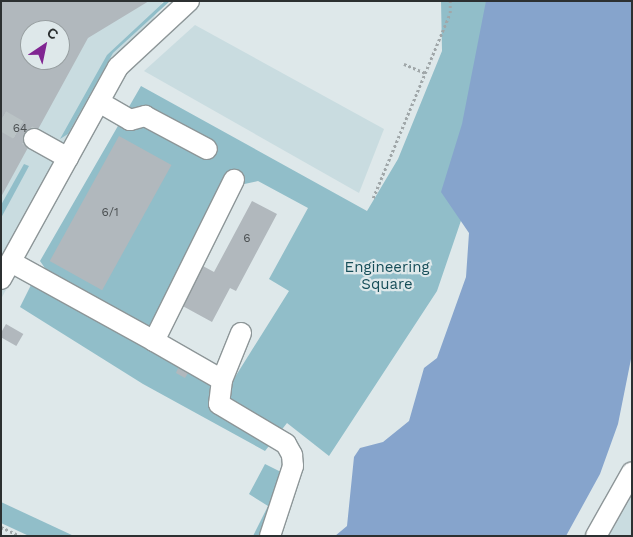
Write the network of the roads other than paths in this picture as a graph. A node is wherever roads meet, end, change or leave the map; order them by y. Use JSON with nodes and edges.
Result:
{"nodes":[{"id":1,"x":189,"y":1,"type":"edge"},
{"id":2,"x":99,"y":102,"type":"junction"},
{"id":3,"x":34,"y":139,"type":"tunnel mouth"},
{"id":4,"x":207,"y":149,"type":"dead end"},
{"id":5,"x":68,"y":158,"type":"junction"},
{"id":6,"x":234,"y":180,"type":"dead end"},
{"id":7,"x":11,"y":262,"type":"junction"},
{"id":8,"x":1,"y":279,"type":"edge"},
{"id":9,"x":241,"y":333,"type":"dead end"},
{"id":10,"x":154,"y":341,"type":"junction"},
{"id":11,"x":222,"y":380,"type":"junction"},
{"id":12,"x":632,"y":472,"type":"edge"},
{"id":13,"x":270,"y":536,"type":"edge"},
{"id":14,"x":596,"y":536,"type":"edge"}],
"edges":[{"from":1,"to":2,"type":"lane"},
{"from":2,"to":4,"type":"lane"},
{"from":2,"to":5,"type":"lane"},
{"from":3,"to":5,"type":"lane"},
{"from":5,"to":7,"type":"lane"},
{"from":6,"to":10,"type":"lane"},
{"from":7,"to":8,"type":"lane"},
{"from":7,"to":10,"type":"lane"},
{"from":9,"to":11,"type":"lane"},
{"from":10,"to":11,"type":"lane"},
{"from":11,"to":13,"type":"lane"},
{"from":12,"to":14,"type":"lane"}]}
